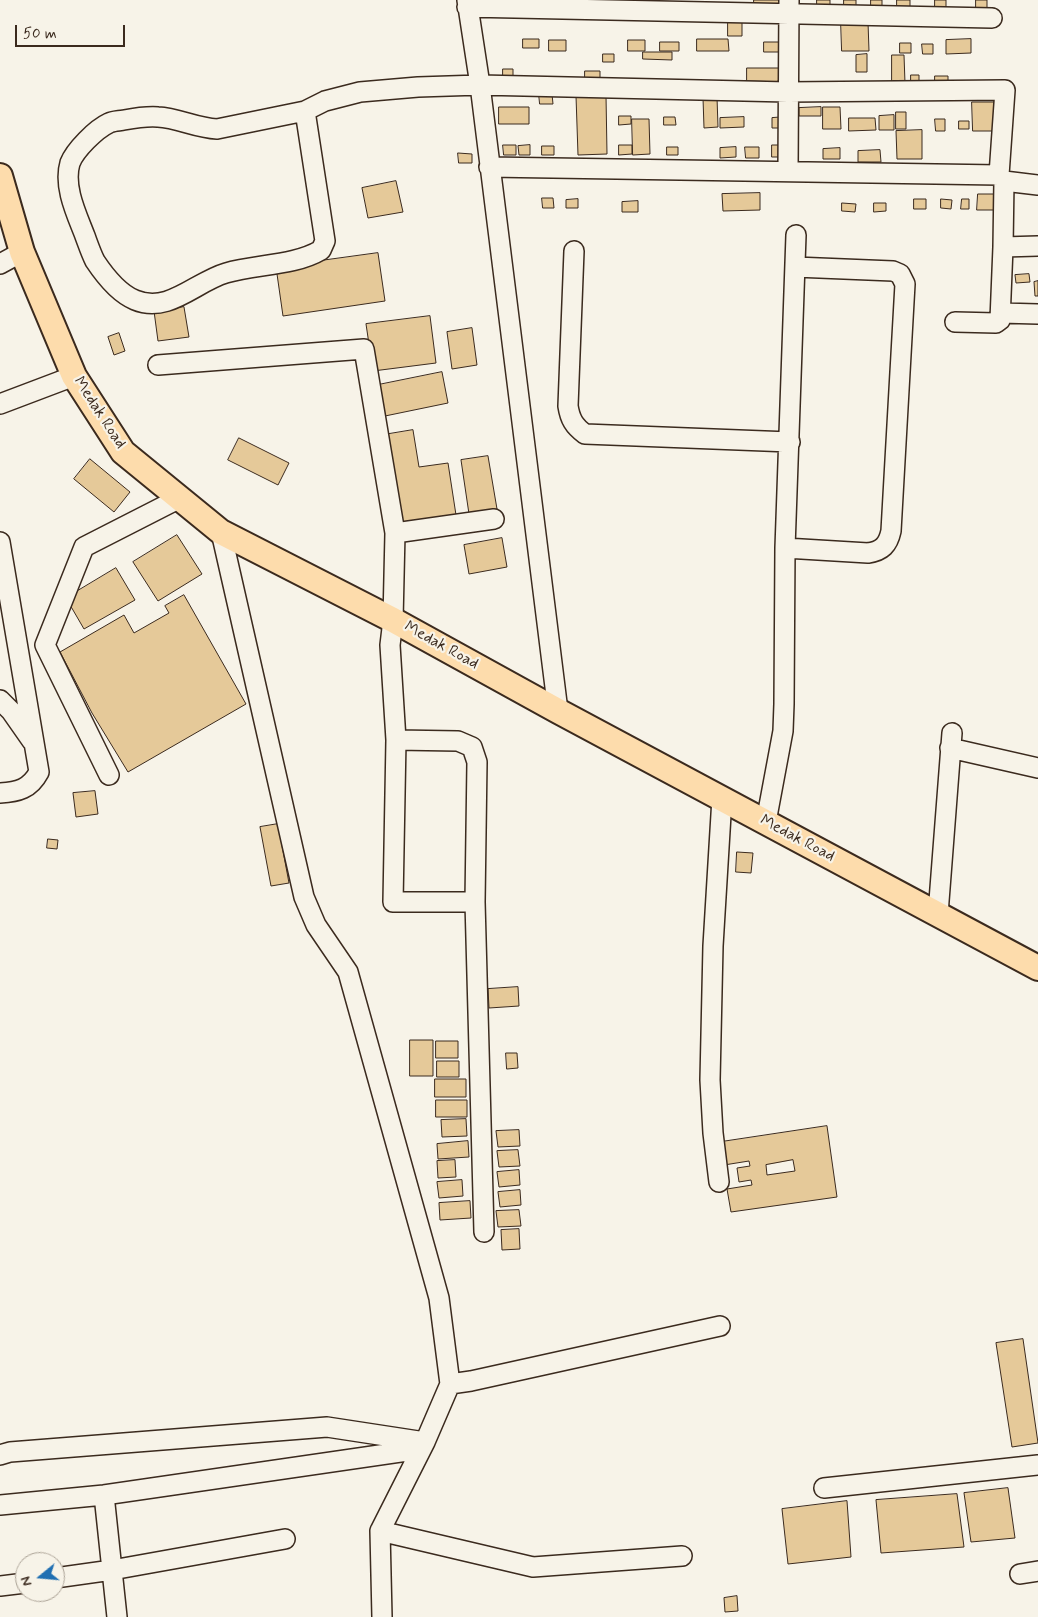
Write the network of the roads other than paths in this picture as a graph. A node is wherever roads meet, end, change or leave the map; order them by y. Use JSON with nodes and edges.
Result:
{"nodes":[{"id":1,"x":467,"y":3,"type":"edge"},
{"id":2,"x":789,"y":7,"type":"edge"},
{"id":3,"x":992,"y":18,"type":"dead end"},
{"id":4,"x":480,"y":85,"type":"junction"},
{"id":5,"x":788,"y":92,"type":"junction"},
{"id":6,"x":305,"y":111,"type":"junction"},
{"id":7,"x":489,"y":167,"type":"junction"},
{"id":8,"x":788,"y":171,"type":"junction"},
{"id":9,"x":0,"y":176,"type":"edge"},
{"id":10,"x":1001,"y":178,"type":"junction"},
{"id":11,"x":1038,"y":184,"type":"edge"},
{"id":12,"x":796,"y":235,"type":"dead end"},
{"id":13,"x":1038,"y":246,"type":"edge"},
{"id":14,"x":1003,"y":247,"type":"junction"},
{"id":15,"x":574,"y":251,"type":"dead end"},
{"id":16,"x":22,"y":252,"type":"junction"},
{"id":17,"x":0,"y":264,"type":"edge"},
{"id":18,"x":795,"y":267,"type":"junction"},
{"id":19,"x":1001,"y":314,"type":"junction"},
{"id":20,"x":1038,"y":314,"type":"edge"},
{"id":21,"x":955,"y":322,"type":"dead end"},
{"id":22,"x":158,"y":365,"type":"dead end"},
{"id":23,"x":74,"y":376,"type":"junction"},
{"id":24,"x":0,"y":404,"type":"edge"},
{"id":25,"x":790,"y":442,"type":"junction"},
{"id":26,"x":180,"y":498,"type":"junction"},
{"id":27,"x":494,"y":519,"type":"dead end"},
{"id":28,"x":221,"y":532,"type":"junction"},
{"id":29,"x":395,"y":533,"type":"junction"},
{"id":30,"x":0,"y":542,"type":"edge"},
{"id":31,"x":785,"y":548,"type":"junction"},
{"id":32,"x":393,"y":620,"type":"junction"},
{"id":33,"x":0,"y":700,"type":"edge"},
{"id":34,"x":558,"y":711,"type":"junction"},
{"id":35,"x":396,"y":740,"type":"junction"},
{"id":36,"x":34,"y":744,"type":"junction"},
{"id":37,"x":1038,"y":768,"type":"edge"},
{"id":38,"x":109,"y":775,"type":"dead end"},
{"id":39,"x":0,"y":793,"type":"edge"},
{"id":40,"x":722,"y":798,"type":"junction"},
{"id":41,"x":766,"y":822,"type":"junction"},
{"id":42,"x":475,"y":902,"type":"junction"},
{"id":43,"x":938,"y":914,"type":"junction"},
{"id":44,"x":1038,"y":968,"type":"edge"},
{"id":45,"x":719,"y":1182,"type":"dead end"},
{"id":46,"x":484,"y":1232,"type":"dead end"},
{"id":47,"x":720,"y":1326,"type":"dead end"},
{"id":48,"x":450,"y":1384,"type":"junction"},
{"id":49,"x":423,"y":1445,"type":"junction"},
{"id":50,"x":0,"y":1455,"type":"edge"},
{"id":51,"x":1038,"y":1465,"type":"edge"},
{"id":52,"x":824,"y":1488,"type":"dead end"},
{"id":53,"x":104,"y":1495,"type":"junction"},
{"id":54,"x":0,"y":1505,"type":"edge"},
{"id":55,"x":380,"y":1531,"type":"junction"},
{"id":56,"x":285,"y":1539,"type":"dead end"},
{"id":57,"x":682,"y":1556,"type":"dead end"},
{"id":58,"x":112,"y":1570,"type":"junction"},
{"id":59,"x":65,"y":1577,"type":"edge"},
{"id":60,"x":15,"y":1584,"type":"edge"},
{"id":61,"x":0,"y":1586,"type":"edge"},
{"id":62,"x":118,"y":1617,"type":"edge"},
{"id":63,"x":379,"y":1617,"type":"edge"}],
"edges":[{"from":1,"to":2,"type":"street"},
{"from":1,"to":4,"type":"street"},
{"from":2,"to":3,"type":"street"},
{"from":2,"to":5,"type":"street"},
{"from":4,"to":5,"type":"street"},
{"from":4,"to":6,"type":"street"},
{"from":4,"to":7,"type":"street"},
{"from":5,"to":8,"type":"street"},
{"from":5,"to":10,"type":"street"},
{"from":6,"to":6,"type":"street"},
{"from":7,"to":8,"type":"street"},
{"from":7,"to":34,"type":"street"},
{"from":8,"to":10,"type":"street"},
{"from":9,"to":16,"type":"main road","name":"Medak Road"},
{"from":10,"to":11,"type":"street"},
{"from":10,"to":14,"type":"street"},
{"from":12,"to":18,"type":"street"},
{"from":13,"to":14,"type":"street"},
{"from":14,"to":19,"type":"street"},
{"from":15,"to":25,"type":"street"},
{"from":16,"to":17,"type":"street"},
{"from":16,"to":23,"type":"main road","name":"Medak Road"},
{"from":18,"to":25,"type":"street"},
{"from":18,"to":31,"type":"street"},
{"from":19,"to":20,"type":"street"},
{"from":19,"to":21,"type":"street"},
{"from":22,"to":29,"type":"street"},
{"from":23,"to":24,"type":"street"},
{"from":23,"to":26,"type":"main road","name":"Medak Road"},
{"from":25,"to":31,"type":"street"},
{"from":26,"to":28,"type":"main road","name":"Medak Road"},
{"from":26,"to":38,"type":"street"},
{"from":27,"to":29,"type":"street"},
{"from":28,"to":32,"type":"main road","name":"Medak Road"},
{"from":28,"to":48,"type":"street"},
{"from":29,"to":32,"type":"street"},
{"from":30,"to":36,"type":"street"},
{"from":31,"to":41,"type":"street"},
{"from":32,"to":34,"type":"main road","name":"Medak Road"},
{"from":32,"to":35,"type":"street"},
{"from":33,"to":36,"type":"street"},
{"from":34,"to":40,"type":"main road","name":"Medak Road"},
{"from":35,"to":42,"type":"street"},
{"from":35,"to":42,"type":"street"},
{"from":36,"to":39,"type":"street"},
{"from":37,"to":43,"type":"street"},
{"from":40,"to":41,"type":"main road","name":"Medak Road"},
{"from":40,"to":45,"type":"street"},
{"from":41,"to":43,"type":"main road","name":"Medak Road"},
{"from":42,"to":46,"type":"street"},
{"from":43,"to":44,"type":"main road","name":"Medak Road"},
{"from":47,"to":48,"type":"street"},
{"from":48,"to":49,"type":"street"},
{"from":49,"to":50,"type":"street"},
{"from":49,"to":53,"type":"street"},
{"from":49,"to":55,"type":"street"},
{"from":51,"to":52,"type":"street"},
{"from":53,"to":54,"type":"street"},
{"from":53,"to":58,"type":"street"},
{"from":55,"to":57,"type":"street"},
{"from":55,"to":63,"type":"street"},
{"from":56,"to":58,"type":"street"},
{"from":58,"to":59,"type":"street"},
{"from":58,"to":62,"type":"street"},
{"from":60,"to":61,"type":"street"}]}
